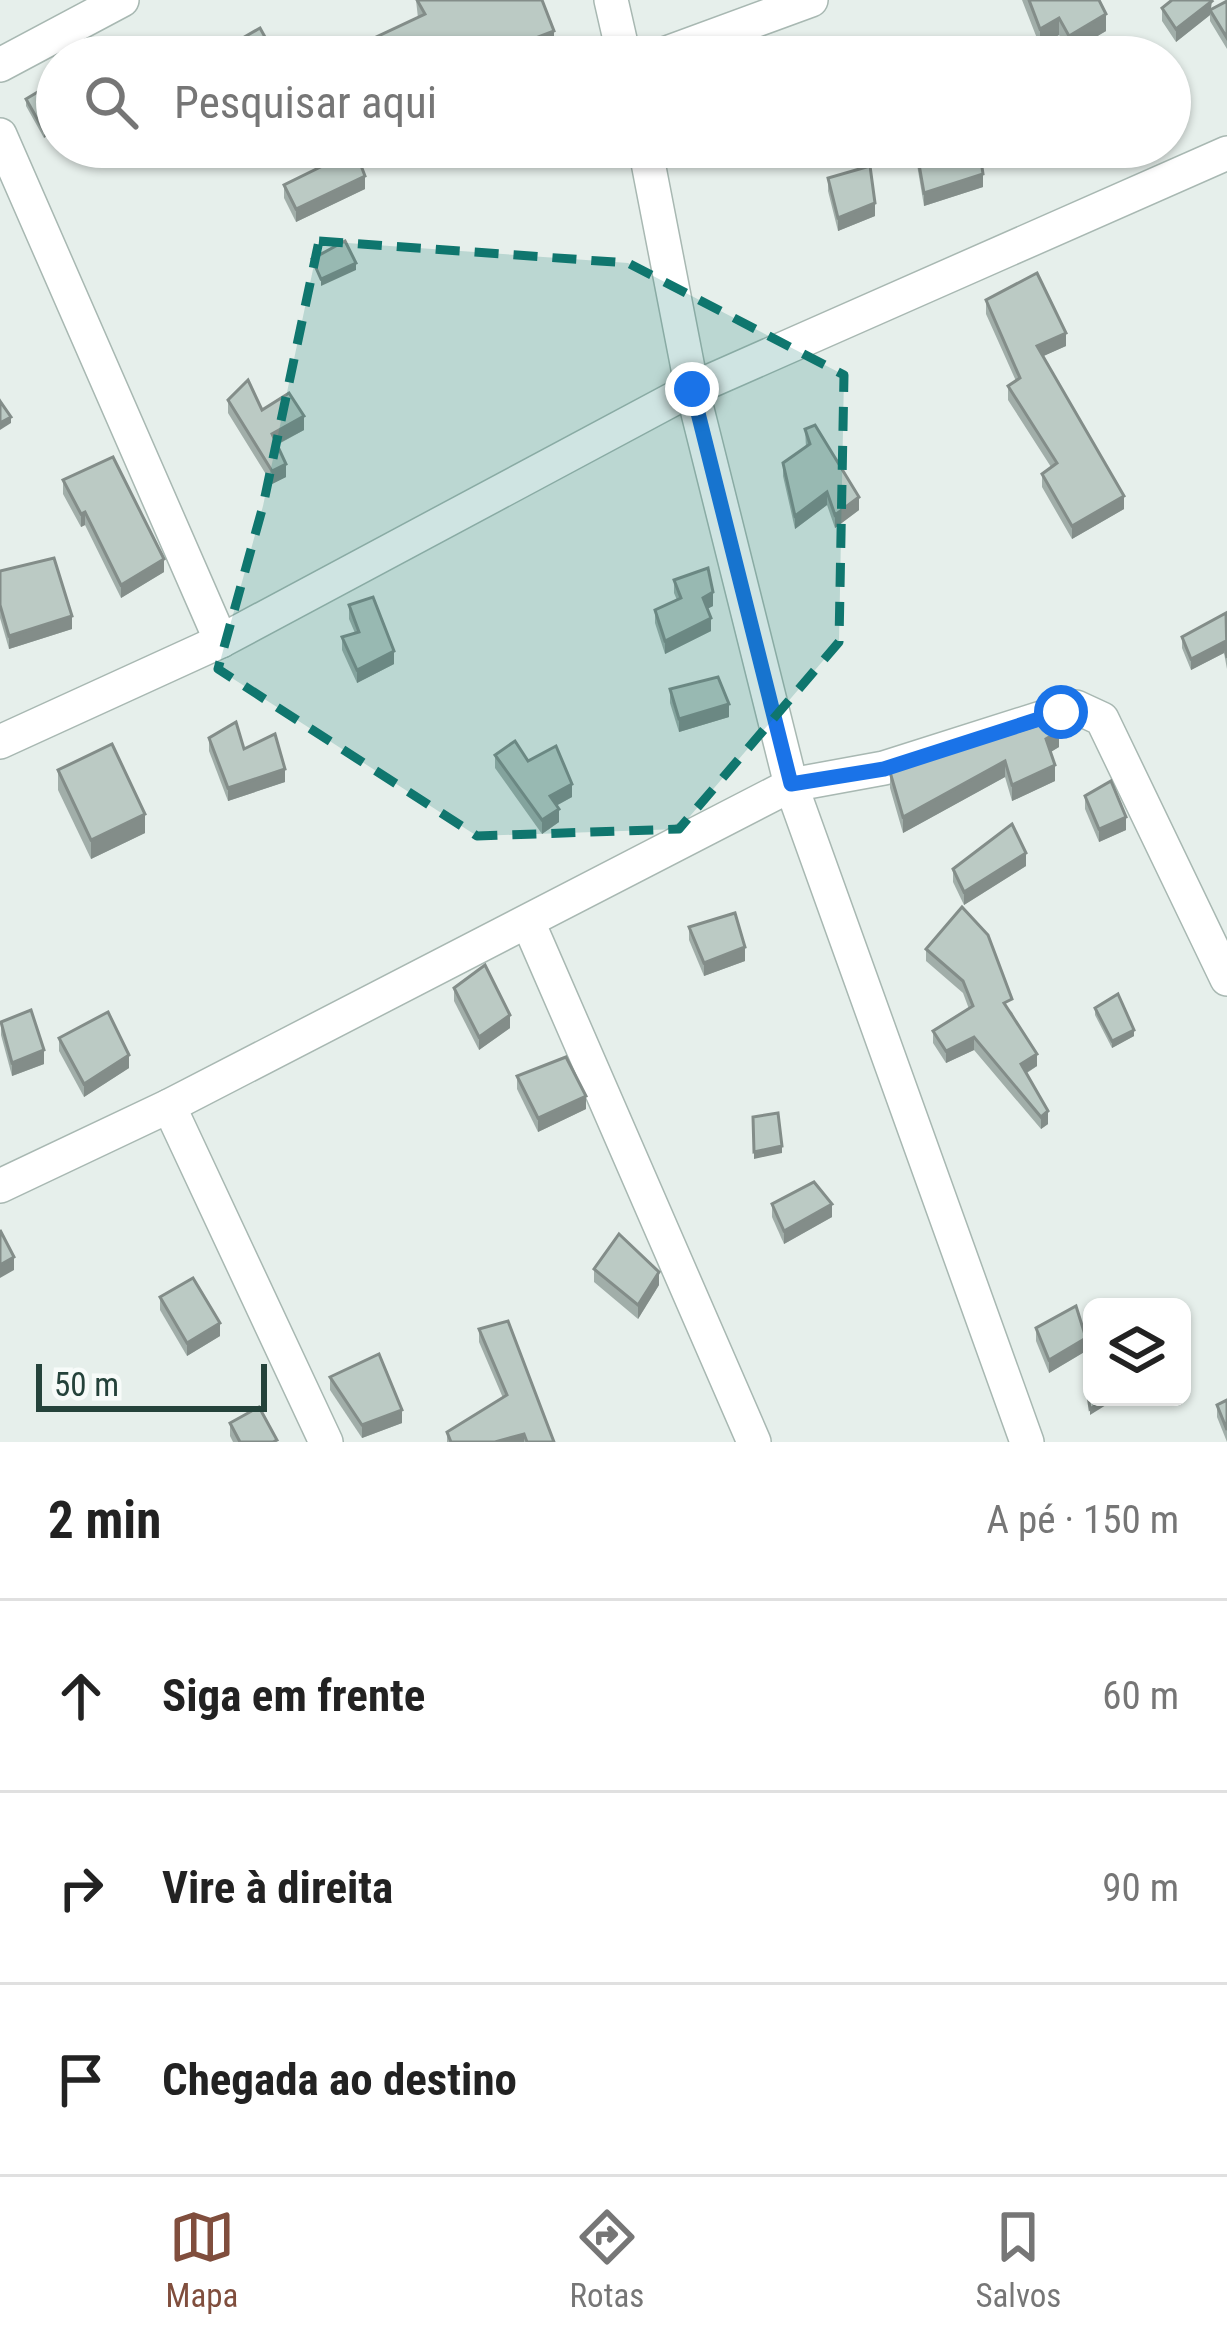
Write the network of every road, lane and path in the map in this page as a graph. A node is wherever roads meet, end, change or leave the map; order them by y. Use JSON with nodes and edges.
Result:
{"nodes":[{"id":1,"x":122,"y":0,"type":"edge"},
{"id":2,"x":611,"y":0,"type":"edge"},
{"id":3,"x":811,"y":0,"type":"edge"},
{"id":4,"x":54,"y":36,"type":"edge"},
{"id":5,"x":619,"y":36,"type":"edge"},
{"id":6,"x":713,"y":36,"type":"edge"},
{"id":7,"x":36,"y":46,"type":"edge"},
{"id":8,"x":0,"y":65,"type":"edge"},
{"id":9,"x":0,"y":135,"type":"edge"},
{"id":10,"x":1227,"y":153,"type":"edge"},
{"id":11,"x":649,"y":168,"type":"edge"},
{"id":12,"x":692,"y":389,"type":"junction"},
{"id":13,"x":221,"y":641,"type":"junction"},
{"id":14,"x":0,"y":742,"type":"edge"},
{"id":15,"x":791,"y":784,"type":"junction"},
{"id":16,"x":528,"y":922,"type":"junction"},
{"id":17,"x":1227,"y":980,"type":"edge"},
{"id":18,"x":169,"y":1106,"type":"junction"},
{"id":19,"x":0,"y":1186,"type":"edge"},
{"id":20,"x":326,"y":1442,"type":"edge"},
{"id":21,"x":754,"y":1442,"type":"edge"},
{"id":22,"x":1027,"y":1442,"type":"edge"}],
"edges":[{"from":1,"to":4,"type":"street"},
{"from":2,"to":5,"type":"street"},
{"from":3,"to":6,"type":"street"},
{"from":7,"to":8,"type":"street"},
{"from":9,"to":13,"type":"street"},
{"from":10,"to":12,"type":"street"},
{"from":11,"to":12,"type":"street"},
{"from":12,"to":13,"type":"street"},
{"from":12,"to":15,"type":"street"},
{"from":13,"to":14,"type":"street"},
{"from":15,"to":16,"type":"street"},
{"from":15,"to":17,"type":"street"},
{"from":15,"to":22,"type":"street"},
{"from":16,"to":18,"type":"street"},
{"from":16,"to":21,"type":"street"},
{"from":18,"to":19,"type":"street"},
{"from":18,"to":20,"type":"street"}]}
